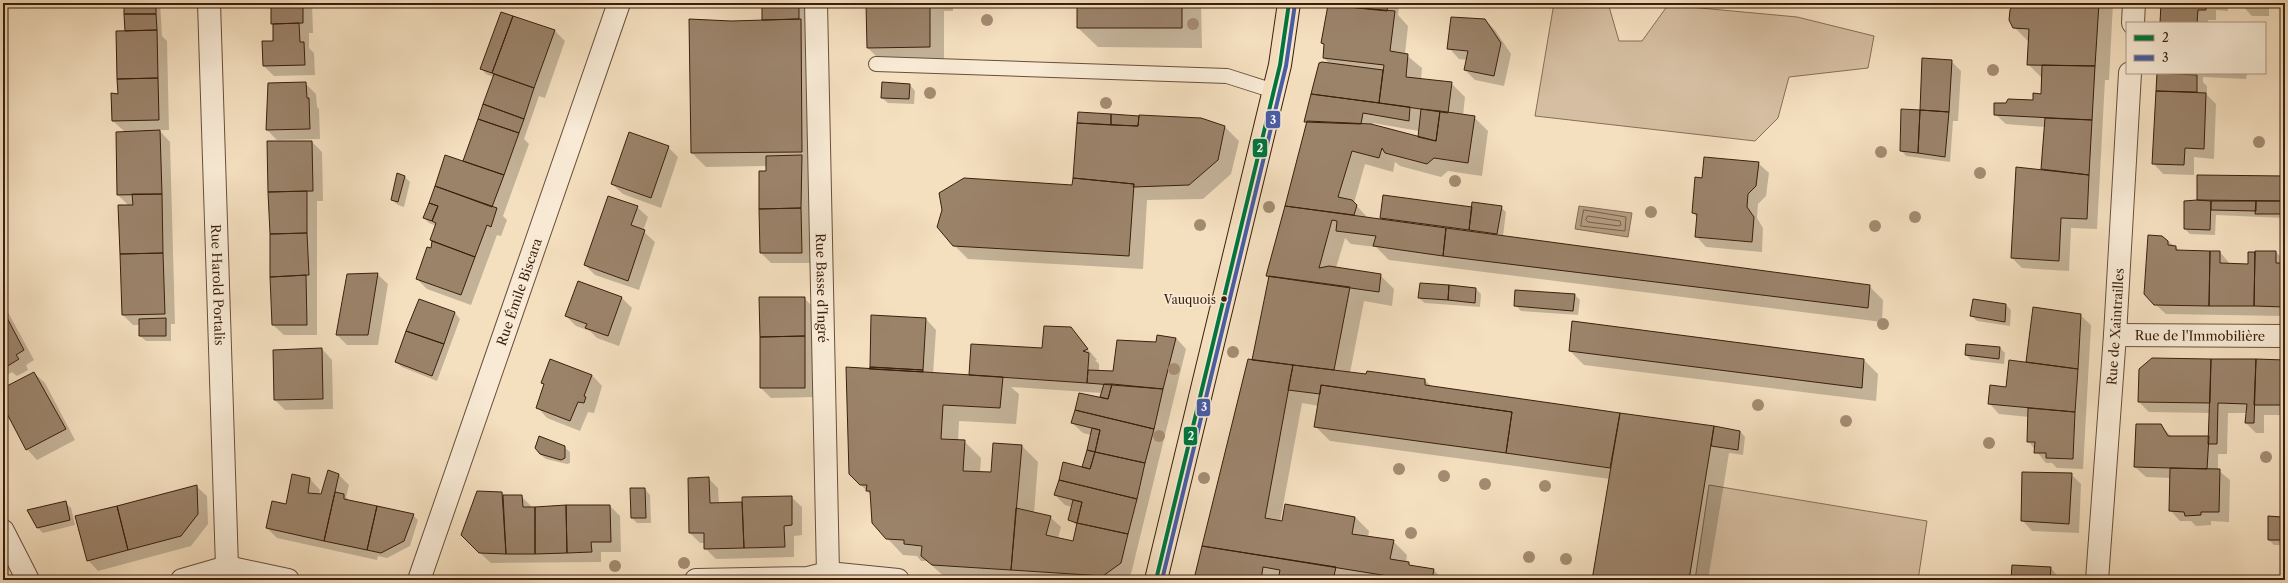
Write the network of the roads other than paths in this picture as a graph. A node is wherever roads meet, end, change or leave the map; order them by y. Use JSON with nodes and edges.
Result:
{"nodes":[{"id":1,"x":209,"y":3,"type":"edge"},
{"id":2,"x":619,"y":3,"type":"edge"},
{"id":3,"x":816,"y":3,"type":"edge"},
{"id":4,"x":1289,"y":3,"type":"edge"},
{"id":5,"x":2134,"y":3,"type":"edge"},
{"id":6,"x":2133,"y":22,"type":"edge"},
{"id":7,"x":876,"y":64,"type":"dead end"},
{"id":8,"x":2130,"y":74,"type":"edge"},
{"id":9,"x":1274,"y":91,"type":"junction"},
{"id":10,"x":2115,"y":335,"type":"junction"},
{"id":11,"x":2285,"y":336,"type":"edge"},
{"id":12,"x":3,"y":530,"type":"edge"},
{"id":13,"x":227,"y":567,"type":"junction"},
{"id":14,"x":828,"y":573,"type":"junction"},
{"id":15,"x":28,"y":580,"type":"edge"},
{"id":16,"x":182,"y":580,"type":"edge"},
{"id":17,"x":288,"y":580,"type":"edge"},
{"id":18,"x":419,"y":580,"type":"edge"},
{"id":19,"x":696,"y":580,"type":"edge"},
{"id":20,"x":898,"y":580,"type":"edge"},
{"id":21,"x":1156,"y":580,"type":"edge"},
{"id":22,"x":2097,"y":580,"type":"edge"}],
"edges":[{"from":1,"to":13,"type":"street","name":"Rue Harold Portalis"},
{"from":2,"to":18,"type":"street","name":"Rue Émile Biscara"},
{"from":3,"to":14,"type":"street","name":"Rue Basse d'Ingré"},
{"from":4,"to":9,"type":"main road"},
{"from":5,"to":6,"type":"street"},
{"from":7,"to":9,"type":"lane"},
{"from":8,"to":10,"type":"street","name":"Rue de Xaintrailles"},
{"from":9,"to":21,"type":"main road"},
{"from":10,"to":11,"type":"street","name":"Rue de l'Immobilière"},
{"from":10,"to":22,"type":"street","name":"Rue de Xaintrailles"},
{"from":12,"to":15,"type":"street"},
{"from":13,"to":16,"type":"street"},
{"from":13,"to":17,"type":"street"},
{"from":14,"to":19,"type":"street"},
{"from":14,"to":20,"type":"street"}]}
